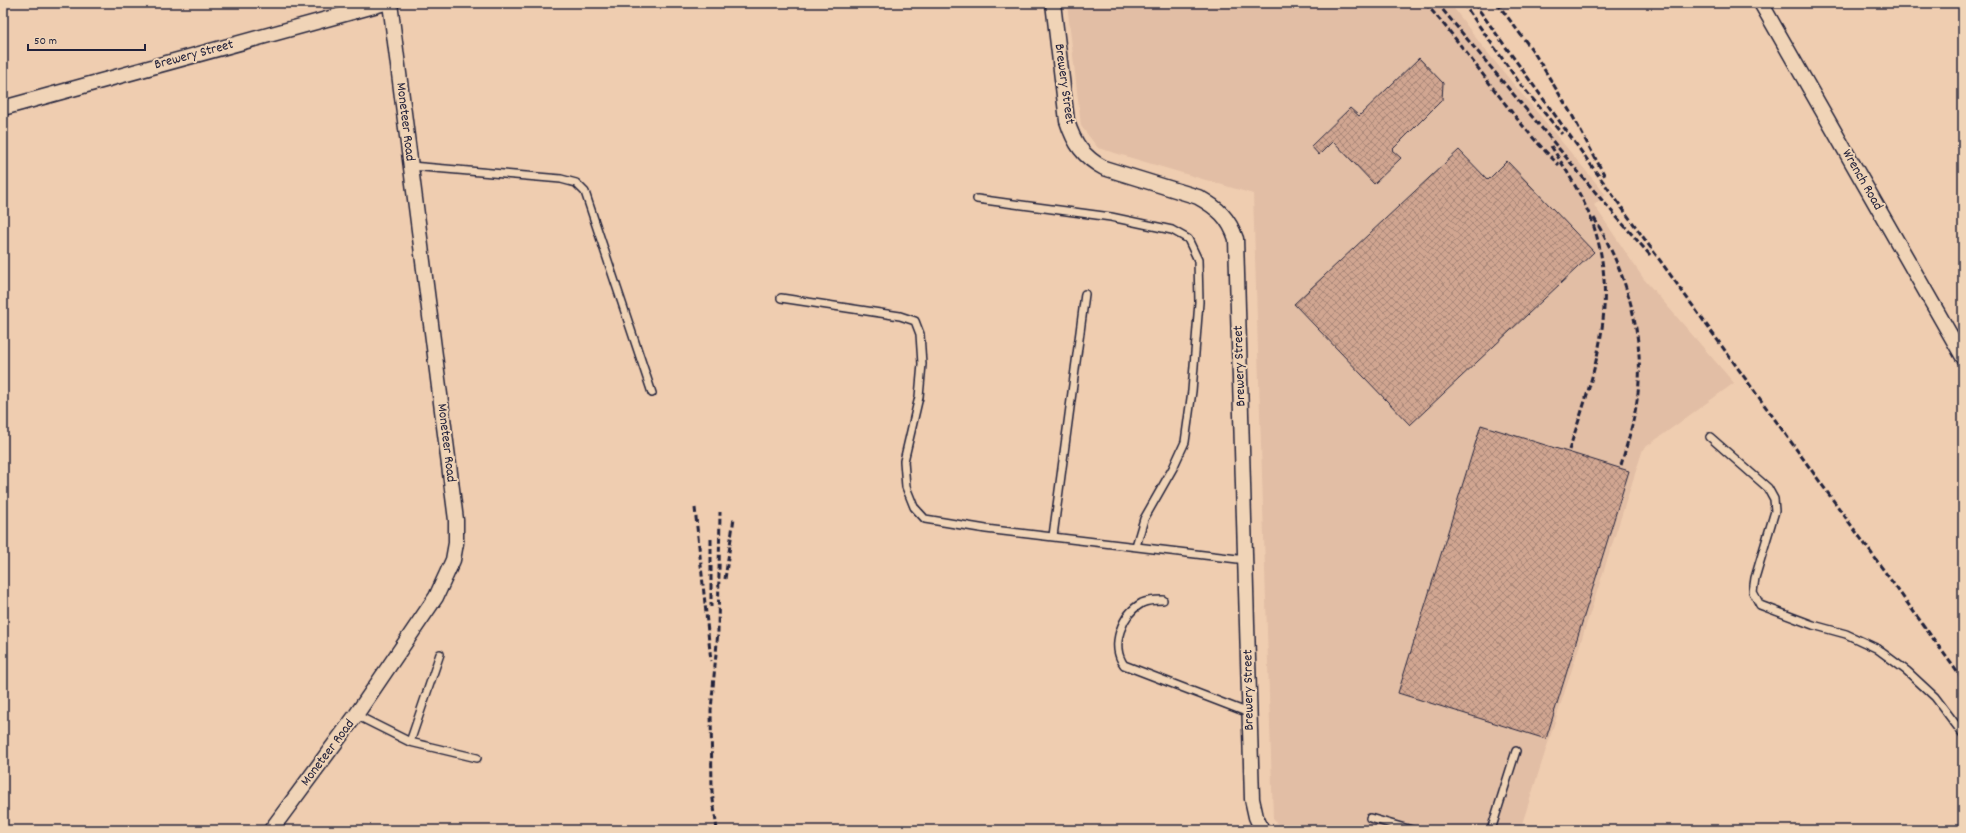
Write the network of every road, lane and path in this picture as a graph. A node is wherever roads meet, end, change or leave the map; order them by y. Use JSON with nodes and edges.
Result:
{"nodes":[{"id":1,"x":385,"y":3,"type":"edge"},
{"id":2,"x":390,"y":3,"type":"edge"},
{"id":3,"x":1053,"y":3,"type":"edge"},
{"id":4,"x":1761,"y":3,"type":"edge"},
{"id":5,"x":3,"y":108,"type":"edge"},
{"id":6,"x":411,"y":166,"type":"junction"},
{"id":7,"x":977,"y":199,"type":"dead end"},
{"id":8,"x":1085,"y":294,"type":"dead end"},
{"id":9,"x":781,"y":298,"type":"dead end"},
{"id":10,"x":1963,"y":357,"type":"edge"},
{"id":11,"x":652,"y":393,"type":"dead end"},
{"id":12,"x":1710,"y":437,"type":"dead end"},
{"id":13,"x":1054,"y":536,"type":"junction"},
{"id":14,"x":1136,"y":546,"type":"junction"},
{"id":15,"x":1246,"y":560,"type":"junction"},
{"id":16,"x":1163,"y":600,"type":"dead end"},
{"id":17,"x":440,"y":654,"type":"dead end"},
{"id":18,"x":1249,"y":713,"type":"junction"},
{"id":19,"x":356,"y":715,"type":"junction"},
{"id":20,"x":1963,"y":734,"type":"edge"},
{"id":21,"x":410,"y":742,"type":"junction"},
{"id":22,"x":1516,"y":751,"type":"dead end"},
{"id":23,"x":477,"y":758,"type":"dead end"},
{"id":24,"x":1370,"y":818,"type":"dead end"},
{"id":25,"x":271,"y":830,"type":"edge"},
{"id":26,"x":1262,"y":830,"type":"edge"},
{"id":27,"x":1409,"y":830,"type":"edge"},
{"id":28,"x":1491,"y":830,"type":"edge"}],
"edges":[{"from":1,"to":5,"type":"street","name":"Brewery Street"},
{"from":2,"to":6,"type":"street","name":"Moneteer Road"},
{"from":3,"to":15,"type":"street","name":"Brewery Street"},
{"from":4,"to":10,"type":"street","name":"Wrench Road"},
{"from":6,"to":11,"type":"lane"},
{"from":6,"to":19,"type":"street","name":"Moneteer Road"},
{"from":7,"to":14,"type":"lane"},
{"from":8,"to":13,"type":"lane"},
{"from":9,"to":13,"type":"lane"},
{"from":12,"to":20,"type":"lane"},
{"from":13,"to":14,"type":"lane"},
{"from":14,"to":15,"type":"lane"},
{"from":15,"to":18,"type":"street","name":"Brewery Street"},
{"from":16,"to":18,"type":"lane"},
{"from":17,"to":21,"type":"lane"},
{"from":18,"to":26,"type":"street","name":"Brewery Street"},
{"from":19,"to":21,"type":"lane"},
{"from":19,"to":25,"type":"street","name":"Moneteer Road"},
{"from":21,"to":23,"type":"lane"},
{"from":22,"to":28,"type":"lane"},
{"from":24,"to":27,"type":"lane"}]}
